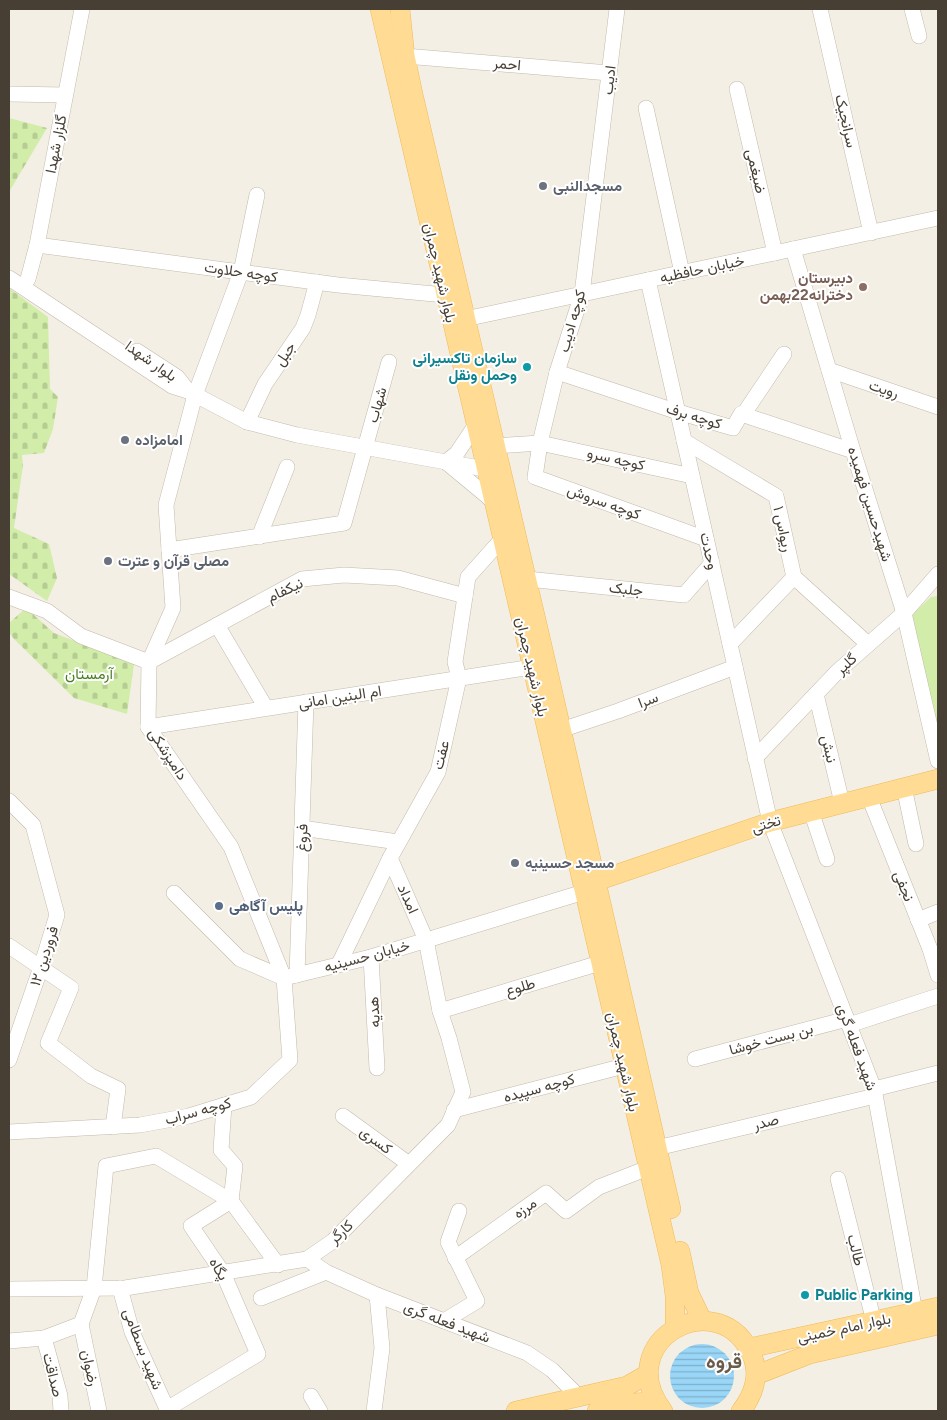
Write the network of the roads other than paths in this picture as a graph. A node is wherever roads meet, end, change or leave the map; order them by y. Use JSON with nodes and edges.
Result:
{"nodes":[{"id":1,"x":82,"y":9,"type":"edge"},
{"id":2,"x":380,"y":9,"type":"edge"},
{"id":3,"x":400,"y":9,"type":"edge"},
{"id":4,"x":617,"y":9,"type":"edge"},
{"id":5,"x":820,"y":9,"type":"edge"},
{"id":6,"x":912,"y":9,"type":"edge"},
{"id":7,"x":919,"y":36,"type":"dead end"},
{"id":8,"x":405,"y":56,"type":"junction"},
{"id":9,"x":609,"y":73,"type":"junction"},
{"id":10,"x":737,"y":89,"type":"dead end"},
{"id":11,"x":9,"y":94,"type":"edge"},
{"id":12,"x":66,"y":95,"type":"junction"},
{"id":13,"x":646,"y":108,"type":"dead end"},
{"id":14,"x":600,"y":152,"type":"joint"},
{"id":15,"x":257,"y":195,"type":"dead end"},
{"id":16,"x":938,"y":218,"type":"edge"},
{"id":17,"x":871,"y":232,"type":"junction"},
{"id":18,"x":37,"y":245,"type":"junction"},
{"id":19,"x":794,"y":249,"type":"junction"},
{"id":20,"x":775,"y":253,"type":"junction"},
{"id":21,"x":9,"y":266,"type":"edge"},
{"id":22,"x":241,"y":272,"type":"junction"},
{"id":23,"x":682,"y":273,"type":"junction"},
{"id":24,"x":9,"y":278,"type":"edge"},
{"id":25,"x":28,"y":278,"type":"junction"},
{"id":26,"x":648,"y":280,"type":"junction"},
{"id":27,"x":317,"y":282,"type":"junction"},
{"id":28,"x":582,"y":294,"type":"junction"},
{"id":29,"x":445,"y":296,"type":"junction"},
{"id":30,"x":465,"y":319,"type":"junction"},
{"id":31,"x":784,"y":354,"type":"dead end"},
{"id":32,"x":389,"y":362,"type":"dead end"},
{"id":33,"x":829,"y":370,"type":"junction"},
{"id":34,"x":556,"y":372,"type":"junction"},
{"id":35,"x":192,"y":393,"type":"junction"},
{"id":36,"x":938,"y":407,"type":"edge"},
{"id":37,"x":678,"y":412,"type":"junction"},
{"id":38,"x":744,"y":415,"type":"junction"},
{"id":39,"x":247,"y":422,"type":"junction"},
{"id":40,"x":475,"y":426,"type":"junction"},
{"id":41,"x":684,"y":441,"type":"junction"},
{"id":42,"x":540,"y":442,"type":"junction"},
{"id":43,"x":495,"y":446,"type":"junction"},
{"id":44,"x":365,"y":448,"type":"junction"},
{"id":45,"x":853,"y":451,"type":"junction"},
{"id":46,"x":446,"y":462,"type":"junction"},
{"id":47,"x":288,"y":467,"type":"dead end"},
{"id":48,"x":485,"y":469,"type":"junction"},
{"id":49,"x":692,"y":476,"type":"junction"},
{"id":50,"x":493,"y":502,"type":"junction"},
{"id":51,"x":259,"y":537,"type":"junction"},
{"id":52,"x":502,"y":539,"type":"junction"},
{"id":53,"x":706,"y":539,"type":"junction"},
{"id":54,"x":169,"y":550,"type":"junction"},
{"id":55,"x":712,"y":563,"type":"junction"},
{"id":56,"x":938,"y":574,"type":"edge"},
{"id":57,"x":794,"y":578,"type":"junction"},
{"id":58,"x":527,"y":579,"type":"junction"},
{"id":59,"x":465,"y":596,"type":"junction"},
{"id":60,"x":9,"y":597,"type":"edge"},
{"id":61,"x":904,"y":613,"type":"junction"},
{"id":62,"x":217,"y":626,"type":"junction"},
{"id":63,"x":730,"y":644,"type":"junction"},
{"id":64,"x":868,"y":644,"type":"junction"},
{"id":65,"x":149,"y":662,"type":"junction"},
{"id":66,"x":540,"y":666,"type":"junction"},
{"id":67,"x":735,"y":667,"type":"junction"},
{"id":68,"x":459,"y":678,"type":"junction"},
{"id":69,"x":816,"y":694,"type":"junction"},
{"id":70,"x":306,"y":702,"type":"junction"},
{"id":71,"x":266,"y":708,"type":"junction"},
{"id":72,"x":148,"y":727,"type":"junction"},
{"id":73,"x":560,"y":730,"type":"junction"},
{"id":74,"x":756,"y":758,"type":"junction"},
{"id":75,"x":938,"y":761,"type":"edge"},
{"id":76,"x":938,"y":779,"type":"edge"},
{"id":77,"x":904,"y":787,"type":"junction"},
{"id":78,"x":868,"y":796,"type":"junction"},
{"id":79,"x":9,"y":800,"type":"edge"},
{"id":80,"x":842,"y":803,"type":"junction"},
{"id":81,"x":811,"y":811,"type":"junction"},
{"id":82,"x":770,"y":822,"type":"junction"},
{"id":83,"x":302,"y":828,"type":"junction"},
{"id":84,"x":398,"y":842,"type":"junction"},
{"id":85,"x":916,"y":844,"type":"dead end"},
{"id":86,"x":390,"y":858,"type":"junction"},
{"id":87,"x":827,"y":859,"type":"dead end"},
{"id":88,"x":591,"y":887,"type":"junction"},
{"id":89,"x":174,"y":893,"type":"dead end"},
{"id":90,"x":938,"y":912,"type":"edge"},
{"id":91,"x":918,"y":920,"type":"junction"},
{"id":92,"x":426,"y":940,"type":"junction"},
{"id":93,"x":9,"y":946,"type":"edge"},
{"id":94,"x":371,"y":957,"type":"junction"},
{"id":95,"x":600,"y":963,"type":"junction"},
{"id":96,"x":339,"y":964,"type":"junction"},
{"id":97,"x":41,"y":968,"type":"junction"},
{"id":98,"x":291,"y":976,"type":"junction"},
{"id":99,"x":938,"y":976,"type":"edge"},
{"id":100,"x":938,"y":996,"type":"edge"},
{"id":101,"x":440,"y":1011,"type":"junction"},
{"id":102,"x":848,"y":1022,"type":"junction"},
{"id":103,"x":695,"y":1059,"type":"dead end"},
{"id":104,"x":9,"y":1060,"type":"edge"},
{"id":105,"x":624,"y":1066,"type":"junction"},
{"id":106,"x":377,"y":1068,"type":"dead end"},
{"id":107,"x":938,"y":1073,"type":"edge"},
{"id":108,"x":874,"y":1092,"type":"junction"},
{"id":109,"x":224,"y":1105,"type":"junction"},
{"id":110,"x":454,"y":1110,"type":"junction"},
{"id":111,"x":343,"y":1116,"type":"dead end"},
{"id":112,"x":113,"y":1127,"type":"junction"},
{"id":113,"x":9,"y":1132,"type":"edge"},
{"id":114,"x":658,"y":1148,"type":"junction"},
{"id":115,"x":409,"y":1164,"type":"junction"},
{"id":116,"x":648,"y":1168,"type":"junction"},
{"id":117,"x":838,"y":1179,"type":"dead end"},
{"id":118,"x":231,"y":1201,"type":"junction"},
{"id":119,"x":459,"y":1211,"type":"dead end"},
{"id":120,"x":455,"y":1258,"type":"junction"},
{"id":121,"x":307,"y":1259,"type":"junction"},
{"id":122,"x":278,"y":1264,"type":"junction"},
{"id":123,"x":326,"y":1272,"type":"junction"},
{"id":124,"x":224,"y":1273,"type":"junction"},
{"id":125,"x":9,"y":1288,"type":"edge"},
{"id":126,"x":94,"y":1288,"type":"junction"},
{"id":127,"x":120,"y":1288,"type":"junction"},
{"id":128,"x":377,"y":1295,"type":"junction"},
{"id":129,"x":261,"y":1298,"type":"dead end"},
{"id":130,"x":938,"y":1307,"type":"edge"},
{"id":131,"x":915,"y":1312,"type":"junction"},
{"id":132,"x":702,"y":1320,"type":"junction"},
{"id":133,"x":444,"y":1321,"type":"junction"},
{"id":134,"x":81,"y":1324,"type":"junction"},
{"id":135,"x":887,"y":1325,"type":"junction"},
{"id":136,"x":938,"y":1325,"type":"edge"},
{"id":137,"x":675,"y":1327,"type":"junction"},
{"id":138,"x":44,"y":1338,"type":"junction"},
{"id":139,"x":9,"y":1340,"type":"edge"},
{"id":140,"x":749,"y":1348,"type":"junction"},
{"id":141,"x":648,"y":1374,"type":"junction"},
{"id":142,"x":756,"y":1375,"type":"junction"},
{"id":143,"x":310,"y":1396,"type":"dead end"},
{"id":144,"x":579,"y":1397,"type":"junction"},
{"id":145,"x":659,"y":1406,"type":"edge"},
{"id":146,"x":167,"y":1410,"type":"joint"},
{"id":147,"x":61,"y":1411,"type":"edge"},
{"id":148,"x":99,"y":1411,"type":"edge"},
{"id":149,"x":320,"y":1411,"type":"edge"},
{"id":150,"x":374,"y":1411,"type":"edge"},
{"id":151,"x":516,"y":1411,"type":"edge"},
{"id":152,"x":597,"y":1411,"type":"edge"},
{"id":153,"x":741,"y":1411,"type":"edge"}],
"edges":[{"from":1,"to":12,"type":"street","name":"گلزار شهدا"},
{"from":2,"to":29,"type":"main road","name":"بلوار شهید چمران"},
{"from":3,"to":8,"type":"main road","name":"بلوار شهید چمران"},
{"from":4,"to":9,"type":"street","name":"ادیب"},
{"from":5,"to":17,"type":"street","name":"سرانجیک"},
{"from":6,"to":7,"type":"street"},
{"from":8,"to":9,"type":"street","name":"احمر"},
{"from":8,"to":30,"type":"main road","name":"بلوار شهید چمران"},
{"from":9,"to":14,"type":"street","name":"ادیب"},
{"from":10,"to":20,"type":"street","name":"ضیغمی"},
{"from":11,"to":12,"type":"street"},
{"from":12,"to":18,"type":"street","name":"گلزار شهدا"},
{"from":13,"to":23,"type":"street"},
{"from":14,"to":28,"type":"street","name":"کوچه ادیب"},
{"from":15,"to":22,"type":"street","name":"دامپزشکی"},
{"from":16,"to":17,"type":"street","name":"خیابان حافظیه"},
{"from":17,"to":19,"type":"street","name":"خیابان حافظیه"},
{"from":18,"to":22,"type":"street","name":"کوچه حلاوت"},
{"from":18,"to":25,"type":"street","name":"گلزار شهدا"},
{"from":19,"to":20,"type":"street","name":"خیابان حافظیه"},
{"from":19,"to":33,"type":"street","name":"شهیدحسین فهمیده"},
{"from":20,"to":23,"type":"street","name":"خیابان حافظیه"},
{"from":21,"to":25,"type":"street","name":"بلوار شهدا"},
{"from":22,"to":27,"type":"street","name":"کوچه حلاوت"},
{"from":22,"to":35,"type":"street","name":"دامپزشکی"},
{"from":23,"to":26,"type":"street","name":"خیابان حافظیه"},
{"from":24,"to":35,"type":"street","name":"بلوار شهدا"},
{"from":25,"to":35,"type":"street","name":"بلوار شهدا"},
{"from":26,"to":28,"type":"street","name":"خیابان حافظیه"},
{"from":26,"to":37,"type":"street","name":"وحدت"},
{"from":27,"to":29,"type":"street","name":"کوچه حلاوت"},
{"from":27,"to":39,"type":"street","name":"جبل"},
{"from":28,"to":30,"type":"street","name":"خیابان حافظیه"},
{"from":28,"to":34,"type":"street","name":"کوچه ادیب"},
{"from":29,"to":40,"type":"main road","name":"بلوار شهید چمران"},
{"from":30,"to":43,"type":"main road","name":"بلوار شهید چمران"},
{"from":31,"to":38,"type":"street"},
{"from":32,"to":44,"type":"street","name":"شهاب"},
{"from":33,"to":36,"type":"street","name":"رویت"},
{"from":33,"to":45,"type":"street","name":"شهیدحسین فهمیده"},
{"from":34,"to":37,"type":"street","name":"کوچه برف"},
{"from":34,"to":42,"type":"street","name":"کوچه ادیب"},
{"from":35,"to":39,"type":"street"},
{"from":35,"to":54,"type":"street","name":"دامپزشکی"},
{"from":37,"to":38,"type":"street","name":"کوچه برف"},
{"from":37,"to":41,"type":"street","name":"وحدت"},
{"from":38,"to":45,"type":"street","name":"کوچه برف"},
{"from":39,"to":44,"type":"street"},
{"from":40,"to":46,"type":"street"},
{"from":40,"to":48,"type":"main road","name":"بلوار شهید چمران"},
{"from":41,"to":49,"type":"street","name":"وحدت"},
{"from":41,"to":57,"type":"street","name":"ریواس ۱"},
{"from":42,"to":43,"type":"street"},
{"from":42,"to":49,"type":"street","name":"کوچه سرو"},
{"from":42,"to":53,"type":"street","name":"کوچه سروش"},
{"from":43,"to":58,"type":"main road","name":"بلوار شهید چمران"},
{"from":44,"to":46,"type":"street"},
{"from":44,"to":51,"type":"street","name":"شهاب"},
{"from":45,"to":61,"type":"street","name":"شهیدحسین فهمیده"},
{"from":46,"to":48,"type":"street"},
{"from":46,"to":50,"type":"street"},
{"from":47,"to":51,"type":"street"},
{"from":48,"to":50,"type":"main road","name":"بلوار شهید چمران"},
{"from":49,"to":53,"type":"street","name":"وحدت"},
{"from":50,"to":52,"type":"main road","name":"بلوار شهید چمران"},
{"from":51,"to":54,"type":"street"},
{"from":52,"to":59,"type":"street","name":"عفت"},
{"from":52,"to":66,"type":"main road","name":"بلوار شهید چمران"},
{"from":53,"to":55,"type":"street","name":"وحدت"},
{"from":54,"to":65,"type":"street","name":"دامپزشکی"},
{"from":55,"to":58,"type":"street","name":"جلبک"},
{"from":55,"to":63,"type":"street","name":"وحدت"},
{"from":56,"to":61,"type":"street","name":"گلپر"},
{"from":57,"to":63,"type":"street"},
{"from":57,"to":64,"type":"street"},
{"from":58,"to":66,"type":"main road","name":"بلوار شهید چمران"},
{"from":59,"to":62,"type":"street","name":"نیکفام"},
{"from":59,"to":68,"type":"street","name":"عفت"},
{"from":60,"to":65,"type":"street"},
{"from":61,"to":64,"type":"street","name":"گلپر"},
{"from":61,"to":75,"type":"street","name":"شهیدحسین فهمیده"},
{"from":62,"to":65,"type":"street","name":"نیکفام"},
{"from":62,"to":71,"type":"street"},
{"from":63,"to":67,"type":"street","name":"وحدت"},
{"from":64,"to":69,"type":"street","name":"گلپر"},
{"from":65,"to":72,"type":"street","name":"دامپزشکی"},
{"from":66,"to":68,"type":"street","name":"ام البنین امانی"},
{"from":66,"to":73,"type":"main road","name":"بلوار شهید چمران"},
{"from":66,"to":88,"type":"main road","name":"بلوار شهید چمران"},
{"from":67,"to":73,"type":"street","name":"سرا"},
{"from":67,"to":74,"type":"street","name":"وحدت"},
{"from":68,"to":70,"type":"street","name":"ام البنین امانی"},
{"from":68,"to":84,"type":"street","name":"عفت"},
{"from":69,"to":74,"type":"street","name":"گلپر"},
{"from":69,"to":80,"type":"street","name":"نبش"},
{"from":70,"to":71,"type":"street","name":"ام البنین امانی"},
{"from":70,"to":83,"type":"street","name":"فروغ"},
{"from":71,"to":72,"type":"street","name":"ام البنین امانی"},
{"from":72,"to":98,"type":"street","name":"دامپزشکی"},
{"from":73,"to":88,"type":"main road","name":"بلوار شهید چمران"},
{"from":74,"to":82,"type":"street","name":"وحدت"},
{"from":76,"to":77,"type":"main road","name":"تختی"},
{"from":77,"to":78,"type":"main road","name":"تختی"},
{"from":77,"to":85,"type":"street"},
{"from":78,"to":80,"type":"main road","name":"تختی"},
{"from":78,"to":91,"type":"street","name":"نجفی"},
{"from":79,"to":97,"type":"street","name":"۱۲ فروردین"},
{"from":80,"to":81,"type":"main road","name":"تختی"},
{"from":81,"to":82,"type":"main road","name":"تختی"},
{"from":81,"to":87,"type":"street"},
{"from":82,"to":88,"type":"main road","name":"تختی"},
{"from":82,"to":102,"type":"street","name":"شهید فعله گری"},
{"from":83,"to":84,"type":"street"},
{"from":83,"to":98,"type":"street","name":"فروغ"},
{"from":84,"to":86,"type":"street","name":"عفت"},
{"from":86,"to":92,"type":"street","name":"امداد"},
{"from":86,"to":96,"type":"street","name":"عفت"},
{"from":88,"to":92,"type":"street","name":"خیابان حسینیه"},
{"from":88,"to":95,"type":"main road","name":"بلوار شهید چمران"},
{"from":88,"to":114,"type":"main road","name":"بلوار شهید چمران"},
{"from":89,"to":98,"type":"street"},
{"from":90,"to":91,"type":"street"},
{"from":91,"to":99,"type":"street","name":"نجفی"},
{"from":92,"to":94,"type":"street","name":"خیابان حسینیه"},
{"from":92,"to":101,"type":"street","name":"کارگر"},
{"from":93,"to":97,"type":"street"},
{"from":94,"to":96,"type":"street","name":"خیابان حسینیه"},
{"from":94,"to":106,"type":"street","name":"هدیه"},
{"from":95,"to":101,"type":"street","name":"طلوع"},
{"from":95,"to":105,"type":"main road","name":"بلوار شهید چمران"},
{"from":96,"to":98,"type":"street","name":"خیابان حسینیه"},
{"from":97,"to":104,"type":"street","name":"۱۲ فروردین"},
{"from":97,"to":112,"type":"street"},
{"from":98,"to":109,"type":"street","name":"کوچه سراب"},
{"from":100,"to":102,"type":"street","name":"بن بست خوشا"},
{"from":101,"to":110,"type":"street","name":"کارگر"},
{"from":102,"to":103,"type":"street","name":"بن بست خوشا"},
{"from":102,"to":108,"type":"street","name":"شهید فعله گری"},
{"from":105,"to":110,"type":"street","name":"کوچه سپیده"},
{"from":105,"to":116,"type":"main road","name":"بلوار شهید چمران"},
{"from":107,"to":108,"type":"street","name":"صدر"},
{"from":108,"to":114,"type":"street","name":"صدر"},
{"from":108,"to":131,"type":"street","name":"شهید فعله گری"},
{"from":109,"to":112,"type":"street","name":"کوچه سراب"},
{"from":109,"to":118,"type":"street"},
{"from":110,"to":115,"type":"street","name":"کارگر"},
{"from":111,"to":115,"type":"street","name":"کسری"},
{"from":112,"to":113,"type":"street","name":"کوچه سراب"},
{"from":114,"to":132,"type":"main road","name":"بلوار شهید چمران"},
{"from":115,"to":121,"type":"street","name":"کارگر"},
{"from":116,"to":120,"type":"street","name":"مرزه"},
{"from":116,"to":137,"type":"main road","name":"بلوار شهید چمران"},
{"from":117,"to":135,"type":"street","name":"طالب"},
{"from":118,"to":122,"type":"street"},
{"from":118,"to":124,"type":"street","name":"پگاه"},
{"from":118,"to":126,"type":"street"},
{"from":119,"to":120,"type":"street"},
{"from":120,"to":133,"type":"street"},
{"from":121,"to":122,"type":"street","name":"کارگر"},
{"from":121,"to":123,"type":"street","name":"شهید فعله گری"},
{"from":122,"to":124,"type":"street","name":"کارگر"},
{"from":123,"to":128,"type":"street","name":"شهید فعله گری"},
{"from":123,"to":129,"type":"street"},
{"from":124,"to":127,"type":"street","name":"کارگر"},
{"from":124,"to":146,"type":"street","name":"پگاه"},
{"from":125,"to":126,"type":"street","name":"کارگر"},
{"from":126,"to":127,"type":"street","name":"کارگر"},
{"from":126,"to":134,"type":"street"},
{"from":127,"to":146,"type":"street","name":"شهید بسطامی"},
{"from":128,"to":133,"type":"street","name":"شهید فعله گری"},
{"from":128,"to":150,"type":"street"},
{"from":130,"to":131,"type":"main road","name":"بلوار امام خمینی"},
{"from":131,"to":135,"type":"main road","name":"بلوار امام خمینی"},
{"from":132,"to":137,"type":"main road"},
{"from":132,"to":140,"type":"main road"},
{"from":133,"to":144,"type":"street","name":"شهید فعله گری"},
{"from":134,"to":138,"type":"street"},
{"from":134,"to":148,"type":"street","name":"رضوان"},
{"from":135,"to":136,"type":"main road","name":"بلوار امام خمینی"},
{"from":135,"to":140,"type":"main road","name":"بلوار امام خمینی"},
{"from":135,"to":142,"type":"main road","name":"بلوار امام خمینی"},
{"from":137,"to":141,"type":"main road"},
{"from":138,"to":139,"type":"street"},
{"from":138,"to":147,"type":"street","name":"صداقت"},
{"from":140,"to":142,"type":"main road"},
{"from":141,"to":144,"type":"main road"},
{"from":141,"to":145,"type":"main road"},
{"from":142,"to":153,"type":"main road"},
{"from":143,"to":149,"type":"street"},
{"from":144,"to":151,"type":"main road"},
{"from":145,"to":152,"type":"main road"}]}
